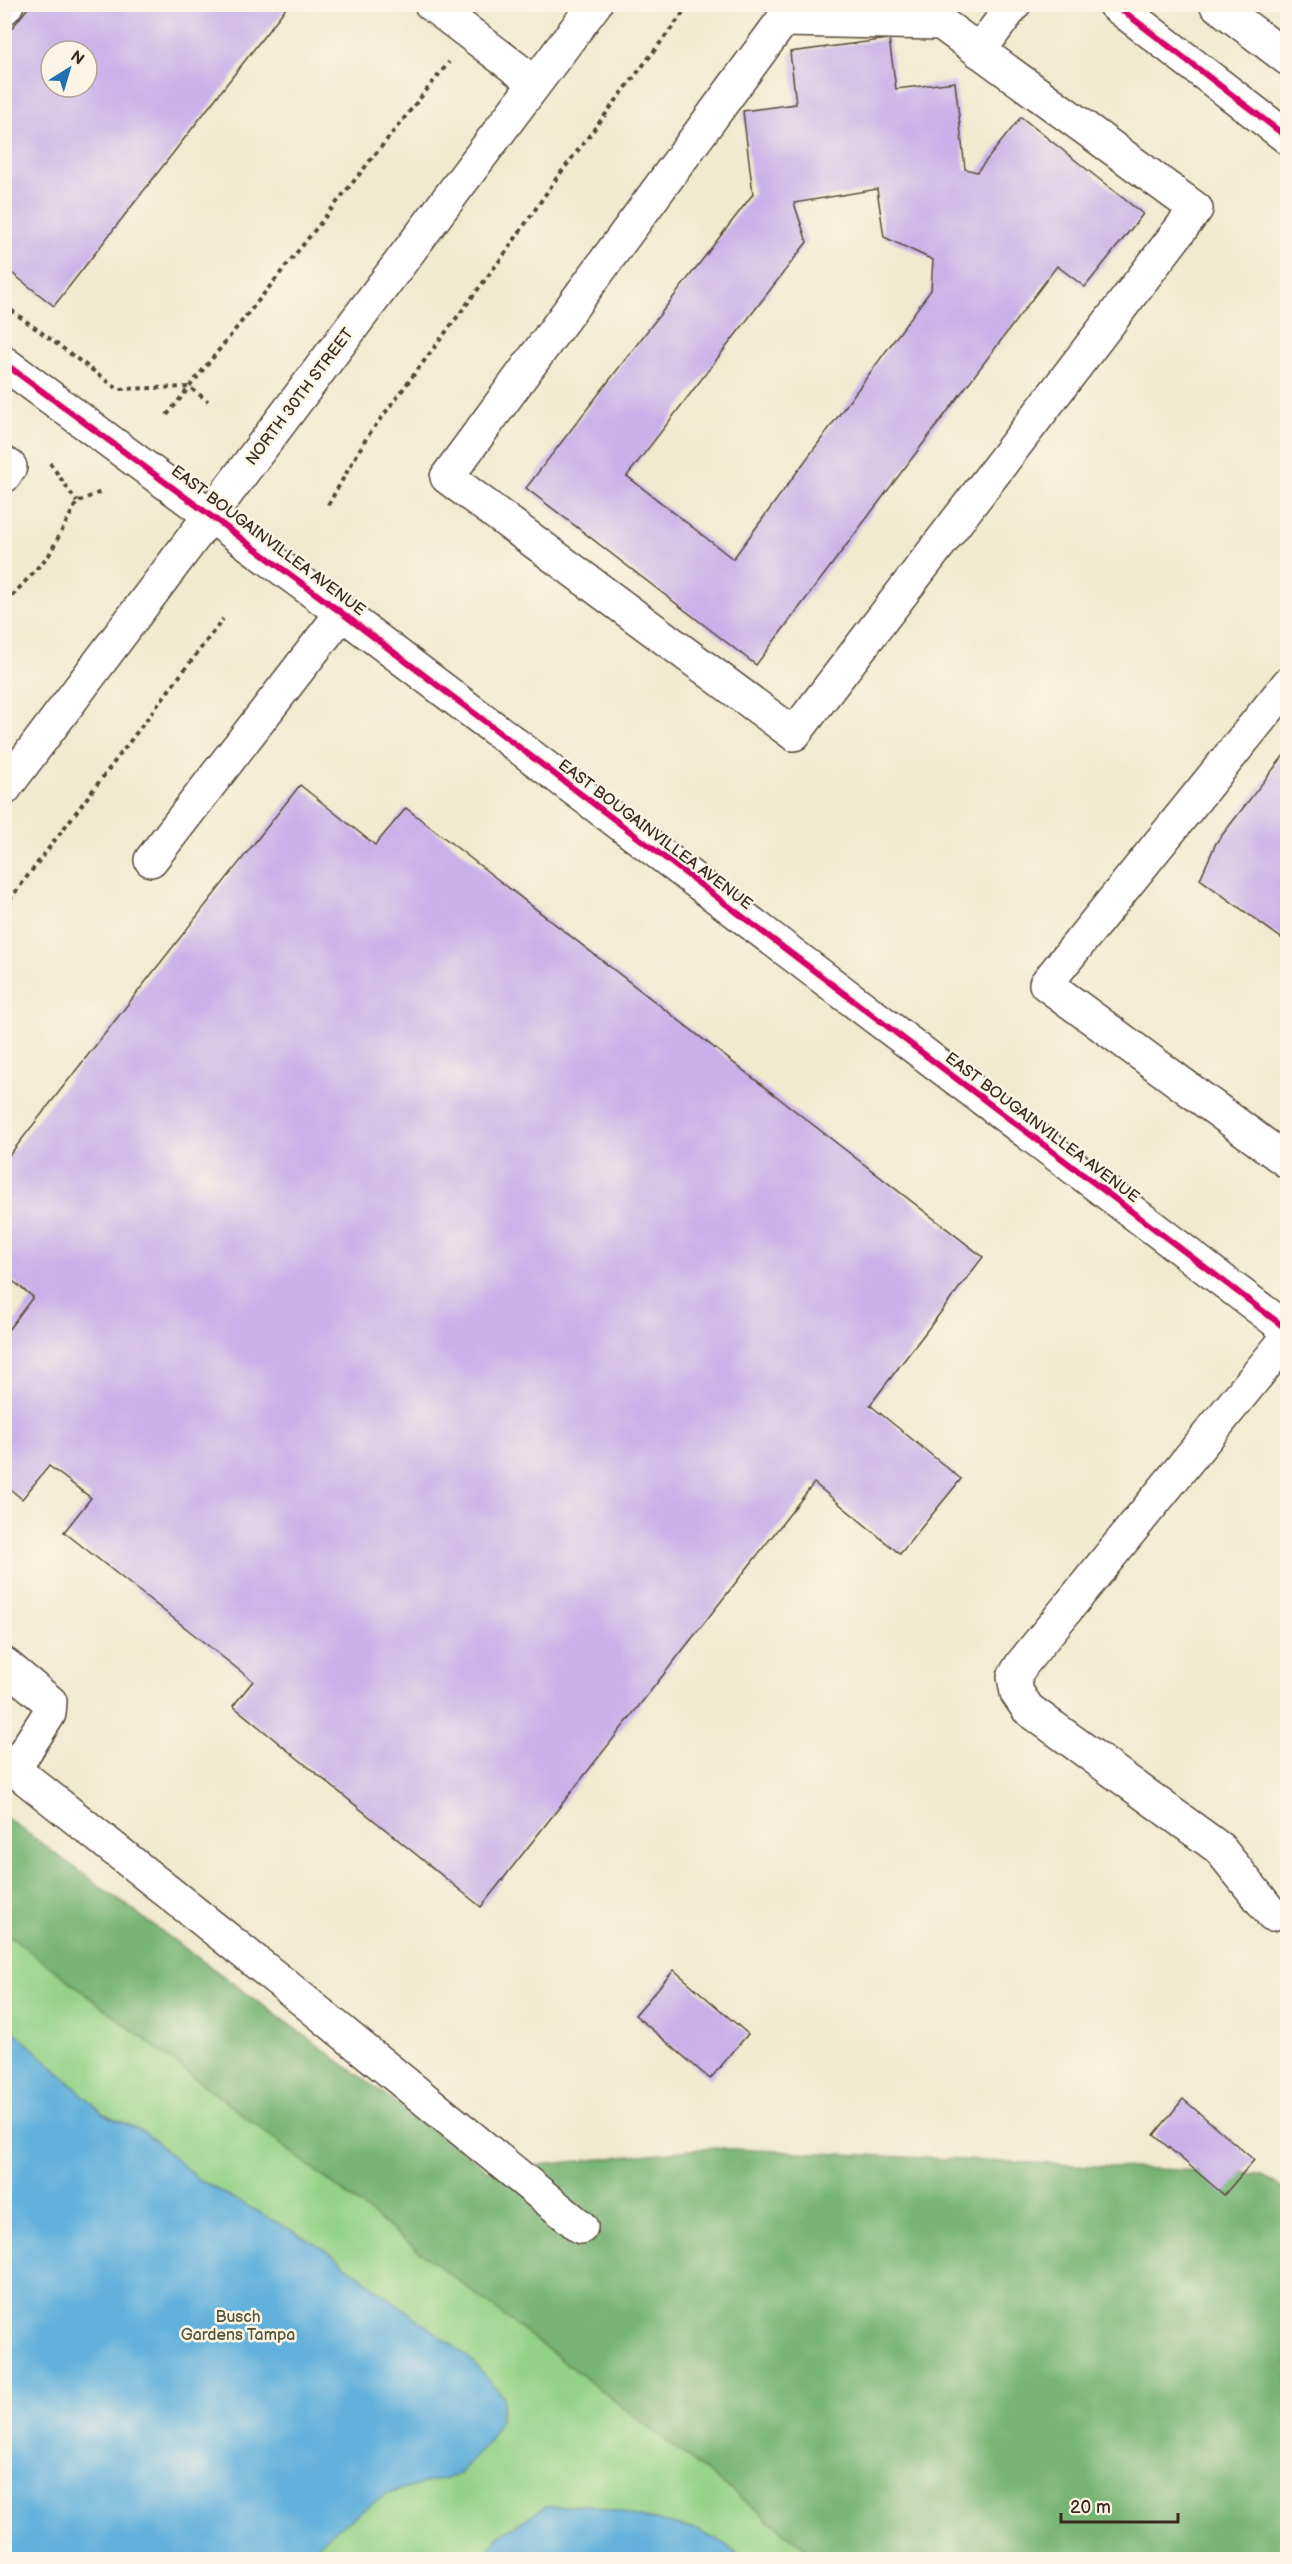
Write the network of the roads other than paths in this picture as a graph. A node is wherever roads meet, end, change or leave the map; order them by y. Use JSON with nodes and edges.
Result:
{"nodes":[{"id":1,"x":8,"y":4,"type":"edge"},
{"id":2,"x":431,"y":4,"type":"edge"},
{"id":3,"x":595,"y":4,"type":"edge"},
{"id":4,"x":1014,"y":4,"type":"edge"},
{"id":5,"x":1114,"y":4,"type":"edge"},
{"id":6,"x":1216,"y":4,"type":"edge"},
{"id":7,"x":4,"y":8,"type":"edge"},
{"id":8,"x":948,"y":14,"type":"edge"},
{"id":9,"x":979,"y":51,"type":"junction"},
{"id":10,"x":1287,"y":59,"type":"edge"},
{"id":11,"x":535,"y":83,"type":"junction"},
{"id":12,"x":1287,"y":138,"type":"edge"},
{"id":13,"x":4,"y":363,"type":"edge"},
{"id":14,"x":4,"y":463,"type":"edge"},
{"id":15,"x":4,"y":476,"type":"edge"},
{"id":16,"x":212,"y":515,"type":"junction"},
{"id":17,"x":342,"y":613,"type":"junction"},
{"id":18,"x":1287,"y":684,"type":"edge"},
{"id":19,"x":4,"y":789,"type":"edge"},
{"id":20,"x":151,"y":860,"type":"dead end"},
{"id":21,"x":1287,"y":1162,"type":"edge"},
{"id":22,"x":1287,"y":1330,"type":"edge"},
{"id":23,"x":1287,"y":1337,"type":"edge"},
{"id":24,"x":4,"y":1664,"type":"edge"},
{"id":25,"x":9,"y":1765,"type":"edge"},
{"id":26,"x":1272,"y":1914,"type":"dead end"},
{"id":27,"x":581,"y":2227,"type":"dead end"}],
"edges":[{"from":1,"to":7,"type":"street"},
{"from":2,"to":11,"type":"street"},
{"from":3,"to":11,"type":"street","name":"NORTH 30TH STREET"},
{"from":4,"to":9,"type":"street"},
{"from":5,"to":12,"type":"street"},
{"from":6,"to":10,"type":"street"},
{"from":8,"to":9,"type":"street"},
{"from":8,"to":9,"type":"street"},
{"from":11,"to":16,"type":"street","name":"NORTH 30TH STREET"},
{"from":13,"to":16,"type":"street","name":"EAST BOUGAINVILLEA AVENUE"},
{"from":14,"to":15,"type":"street"},
{"from":16,"to":17,"type":"street","name":"EAST BOUGAINVILLEA AVENUE"},
{"from":16,"to":19,"type":"street","name":"NORTH 30TH STREET"},
{"from":17,"to":20,"type":"street"},
{"from":17,"to":22,"type":"street","name":"EAST BOUGAINVILLEA AVENUE"},
{"from":18,"to":21,"type":"street"},
{"from":23,"to":26,"type":"street"},
{"from":24,"to":25,"type":"street"},
{"from":25,"to":27,"type":"street"}]}
